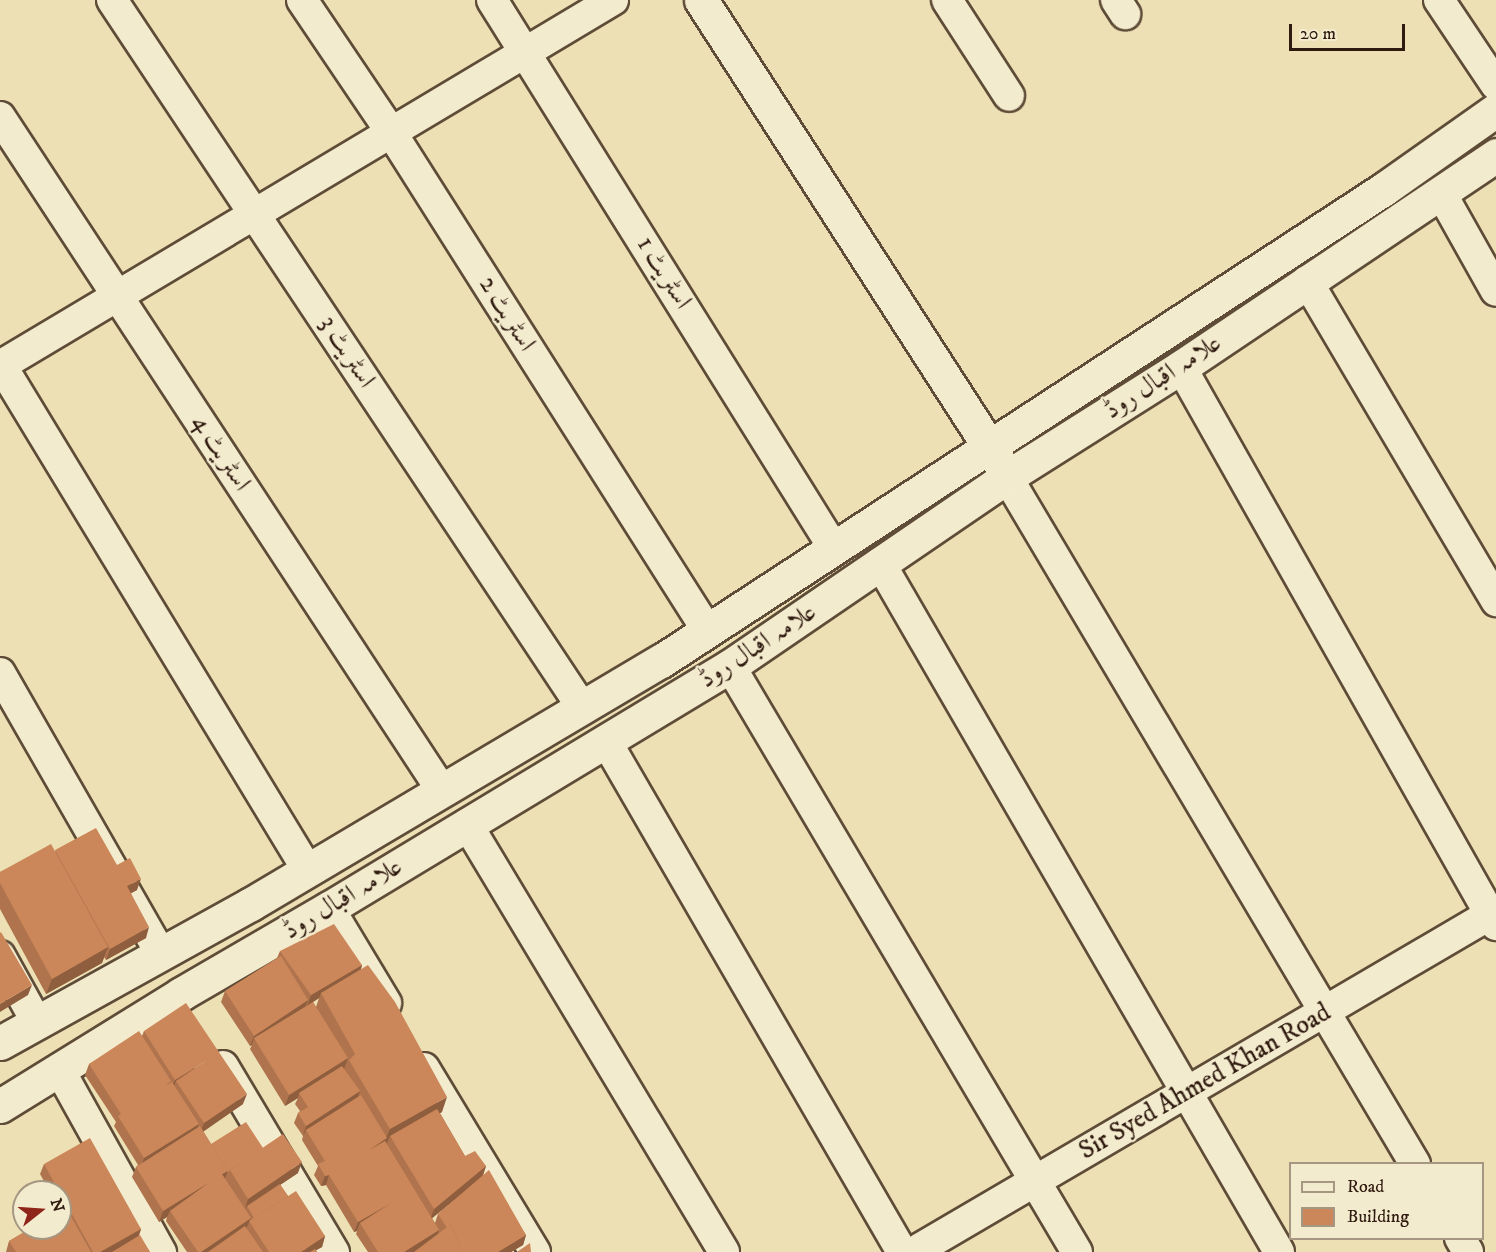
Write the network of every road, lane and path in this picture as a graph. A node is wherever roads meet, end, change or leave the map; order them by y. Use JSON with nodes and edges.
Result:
{"nodes":[{"id":1,"x":112,"y":0,"type":"edge"},
{"id":2,"x":302,"y":0,"type":"edge"},
{"id":3,"x":492,"y":0,"type":"edge"},
{"id":4,"x":613,"y":0,"type":"edge"},
{"id":5,"x":701,"y":0,"type":"edge"},
{"id":6,"x":947,"y":0,"type":"edge"},
{"id":7,"x":1439,"y":0,"type":"edge"},
{"id":8,"x":527,"y":52,"type":"junction"},
{"id":9,"x":1496,"y":85,"type":"edge"},
{"id":10,"x":1010,"y":96,"type":"dead end"},
{"id":11,"x":1496,"y":111,"type":"edge"},
{"id":12,"x":0,"y":117,"type":"edge"},
{"id":13,"x":391,"y":132,"type":"junction"},
{"id":14,"x":1496,"y":155,"type":"edge"},
{"id":15,"x":1441,"y":193,"type":"junction"},
{"id":16,"x":255,"y":213,"type":"junction"},
{"id":17,"x":1307,"y":281,"type":"junction"},
{"id":18,"x":1496,"y":291,"type":"edge"},
{"id":19,"x":117,"y":296,"type":"junction"},
{"id":20,"x":0,"y":365,"type":"edge"},
{"id":21,"x":1181,"y":367,"type":"junction"},
{"id":22,"x":990,"y":446,"type":"junction"},
{"id":23,"x":1007,"y":477,"type":"junction"},
{"id":24,"x":833,"y":547,"type":"junction"},
{"id":25,"x":880,"y":563,"type":"junction"},
{"id":26,"x":1496,"y":601,"type":"edge"},
{"id":27,"x":708,"y":630,"type":"junction"},
{"id":28,"x":730,"y":666,"type":"junction"},
{"id":29,"x":0,"y":673,"type":"edge"},
{"id":30,"x":581,"y":706,"type":"junction"},
{"id":31,"x":606,"y":741,"type":"junction"},
{"id":32,"x":441,"y":789,"type":"junction"},
{"id":33,"x":467,"y":824,"type":"junction"},
{"id":34,"x":307,"y":869,"type":"junction"},
{"id":35,"x":328,"y":908,"type":"junction"},
{"id":36,"x":1494,"y":917,"type":"edge"},
{"id":37,"x":160,"y":954,"type":"junction"},
{"id":38,"x":0,"y":956,"type":"edge"},
{"id":39,"x":1324,"y":1012,"type":"junction"},
{"id":40,"x":36,"y":1021,"type":"junction"},
{"id":41,"x":210,"y":1043,"type":"edge"},
{"id":42,"x":0,"y":1044,"type":"edge"},
{"id":43,"x":59,"y":1069,"type":"junction"},
{"id":44,"x":1187,"y":1092,"type":"junction"},
{"id":45,"x":0,"y":1106,"type":"edge"},
{"id":46,"x":1414,"y":1162,"type":"edge"},
{"id":47,"x":1035,"y":1181,"type":"junction"},
{"id":48,"x":160,"y":1252,"type":"edge"},
{"id":49,"x":334,"y":1252,"type":"edge"},
{"id":50,"x":535,"y":1252,"type":"edge"},
{"id":51,"x":724,"y":1252,"type":"edge"},
{"id":52,"x":902,"y":1252,"type":"edge"},
{"id":53,"x":914,"y":1252,"type":"edge"},
{"id":54,"x":1077,"y":1252,"type":"edge"},
{"id":55,"x":1279,"y":1252,"type":"edge"}],
"edges":[{"from":1,"to":16,"type":"street","name":"اسٹریٹ 3"},
{"from":2,"to":13,"type":"street","name":"اسٹریٹ 2"},
{"from":3,"to":8,"type":"street","name":"اسٹریٹ 1"},
{"from":4,"to":8,"type":"street"},
{"from":5,"to":22,"type":"street"},
{"from":6,"to":10,"type":"street"},
{"from":7,"to":9,"type":"street"},
{"from":8,"to":13,"type":"street"},
{"from":8,"to":24,"type":"street","name":"اسٹریٹ 1"},
{"from":11,"to":22,"type":"street","name":"علامہ اقبال روڈ"},
{"from":12,"to":19,"type":"street","name":"اسٹریٹ 4"},
{"from":13,"to":16,"type":"street"},
{"from":13,"to":27,"type":"street","name":"اسٹریٹ 2"},
{"from":14,"to":15,"type":"street","name":"علامہ اقبال روڈ"},
{"from":15,"to":17,"type":"street","name":"علامہ اقبال روڈ"},
{"from":15,"to":18,"type":"street"},
{"from":16,"to":19,"type":"street"},
{"from":16,"to":30,"type":"street","name":"اسٹریٹ 3"},
{"from":17,"to":21,"type":"street","name":"علامہ اقبال روڈ"},
{"from":17,"to":26,"type":"street"},
{"from":19,"to":20,"type":"street"},
{"from":19,"to":32,"type":"street","name":"اسٹریٹ 4"},
{"from":20,"to":34,"type":"street"},
{"from":21,"to":23,"type":"street","name":"علامہ اقبال روڈ"},
{"from":21,"to":36,"type":"street"},
{"from":22,"to":23,"type":"street"},
{"from":22,"to":24,"type":"street","name":"علامہ اقبال روڈ"},
{"from":23,"to":25,"type":"street","name":"علامہ اقبال روڈ"},
{"from":23,"to":39,"type":"street"},
{"from":24,"to":27,"type":"street","name":"علامہ اقبال روڈ"},
{"from":25,"to":28,"type":"street","name":"علامہ اقبال روڈ"},
{"from":25,"to":44,"type":"street"},
{"from":27,"to":30,"type":"street","name":"علامہ اقبال روڈ"},
{"from":28,"to":31,"type":"street","name":"علامہ اقبال روڈ"},
{"from":28,"to":47,"type":"street"},
{"from":29,"to":37,"type":"street"},
{"from":30,"to":32,"type":"street","name":"علامہ اقبال روڈ"},
{"from":31,"to":33,"type":"street","name":"علامہ اقبال روڈ"},
{"from":31,"to":52,"type":"street"},
{"from":32,"to":34,"type":"street","name":"علامہ اقبال روڈ"},
{"from":33,"to":35,"type":"street","name":"علامہ اقبال روڈ"},
{"from":33,"to":51,"type":"street"},
{"from":34,"to":37,"type":"street","name":"علامہ اقبال روڈ"},
{"from":35,"to":43,"type":"street","name":"علامہ اقبال روڈ"},
{"from":35,"to":50,"type":"street"},
{"from":36,"to":39,"type":"street","name":"Sir Syed Ahmed Khan Road"},
{"from":37,"to":40,"type":"street","name":"علامہ اقبال روڈ"},
{"from":38,"to":40,"type":"street"},
{"from":39,"to":44,"type":"street","name":"Sir Syed Ahmed Khan Road"},
{"from":39,"to":46,"type":"street"},
{"from":40,"to":42,"type":"street","name":"علامہ اقبال روڈ"},
{"from":41,"to":49,"type":"street"},
{"from":43,"to":45,"type":"street","name":"علامہ اقبال روڈ"},
{"from":43,"to":48,"type":"street"},
{"from":44,"to":47,"type":"street","name":"Sir Syed Ahmed Khan Road"},
{"from":44,"to":55,"type":"street"},
{"from":47,"to":53,"type":"street","name":"Sir Syed Ahmed Khan Road"},
{"from":47,"to":54,"type":"street"}]}
